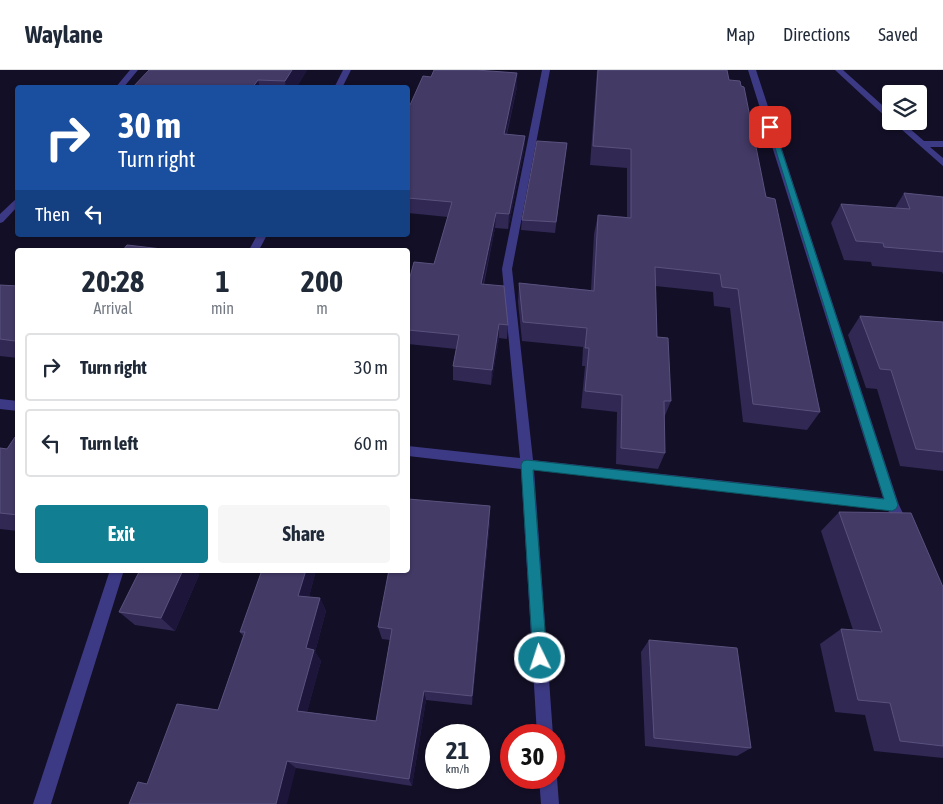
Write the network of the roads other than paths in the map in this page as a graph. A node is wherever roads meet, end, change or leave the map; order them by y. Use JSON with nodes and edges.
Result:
{"nodes":[{"id":1,"x":134,"y":70,"type":"edge"},
{"id":2,"x":347,"y":70,"type":"edge"},
{"id":3,"x":546,"y":70,"type":"edge"},
{"id":4,"x":752,"y":70,"type":"edge"},
{"id":5,"x":839,"y":70,"type":"edge"},
{"id":6,"x":121,"y":85,"type":"edge"},
{"id":7,"x":340,"y":85,"type":"edge"},
{"id":8,"x":882,"y":109,"type":"edge"},
{"id":9,"x":906,"y":130,"type":"edge"},
{"id":10,"x":922,"y":144,"type":"junction"},
{"id":11,"x":943,"y":144,"type":"edge"},
{"id":12,"x":943,"y":163,"type":"edge"},
{"id":13,"x":15,"y":203,"type":"edge"},
{"id":14,"x":0,"y":220,"type":"edge"},
{"id":15,"x":0,"y":404,"type":"edge"},
{"id":16,"x":15,"y":406,"type":"edge"},
{"id":17,"x":410,"y":451,"type":"edge"},
{"id":18,"x":527,"y":465,"type":"junction"},
{"id":19,"x":892,"y":505,"type":"junction"},
{"id":20,"x":908,"y":539,"type":"edge"},
{"id":21,"x":116,"y":573,"type":"edge"},
{"id":22,"x":544,"y":724,"type":"edge"},
{"id":23,"x":549,"y":789,"type":"edge"},
{"id":24,"x":42,"y":804,"type":"edge"},
{"id":25,"x":550,"y":804,"type":"edge"}],
"edges":[{"from":1,"to":6,"type":"street"},
{"from":2,"to":7,"type":"street"},
{"from":3,"to":18,"type":"street"},
{"from":4,"to":19,"type":"street"},
{"from":5,"to":8,"type":"street"},
{"from":9,"to":10,"type":"street"},
{"from":10,"to":11,"type":"street"},
{"from":10,"to":12,"type":"street"},
{"from":13,"to":14,"type":"street"},
{"from":15,"to":16,"type":"street"},
{"from":17,"to":18,"type":"street"},
{"from":18,"to":19,"type":"street"},
{"from":18,"to":22,"type":"street"},
{"from":19,"to":20,"type":"street"},
{"from":21,"to":24,"type":"street"},
{"from":23,"to":25,"type":"street"}]}
